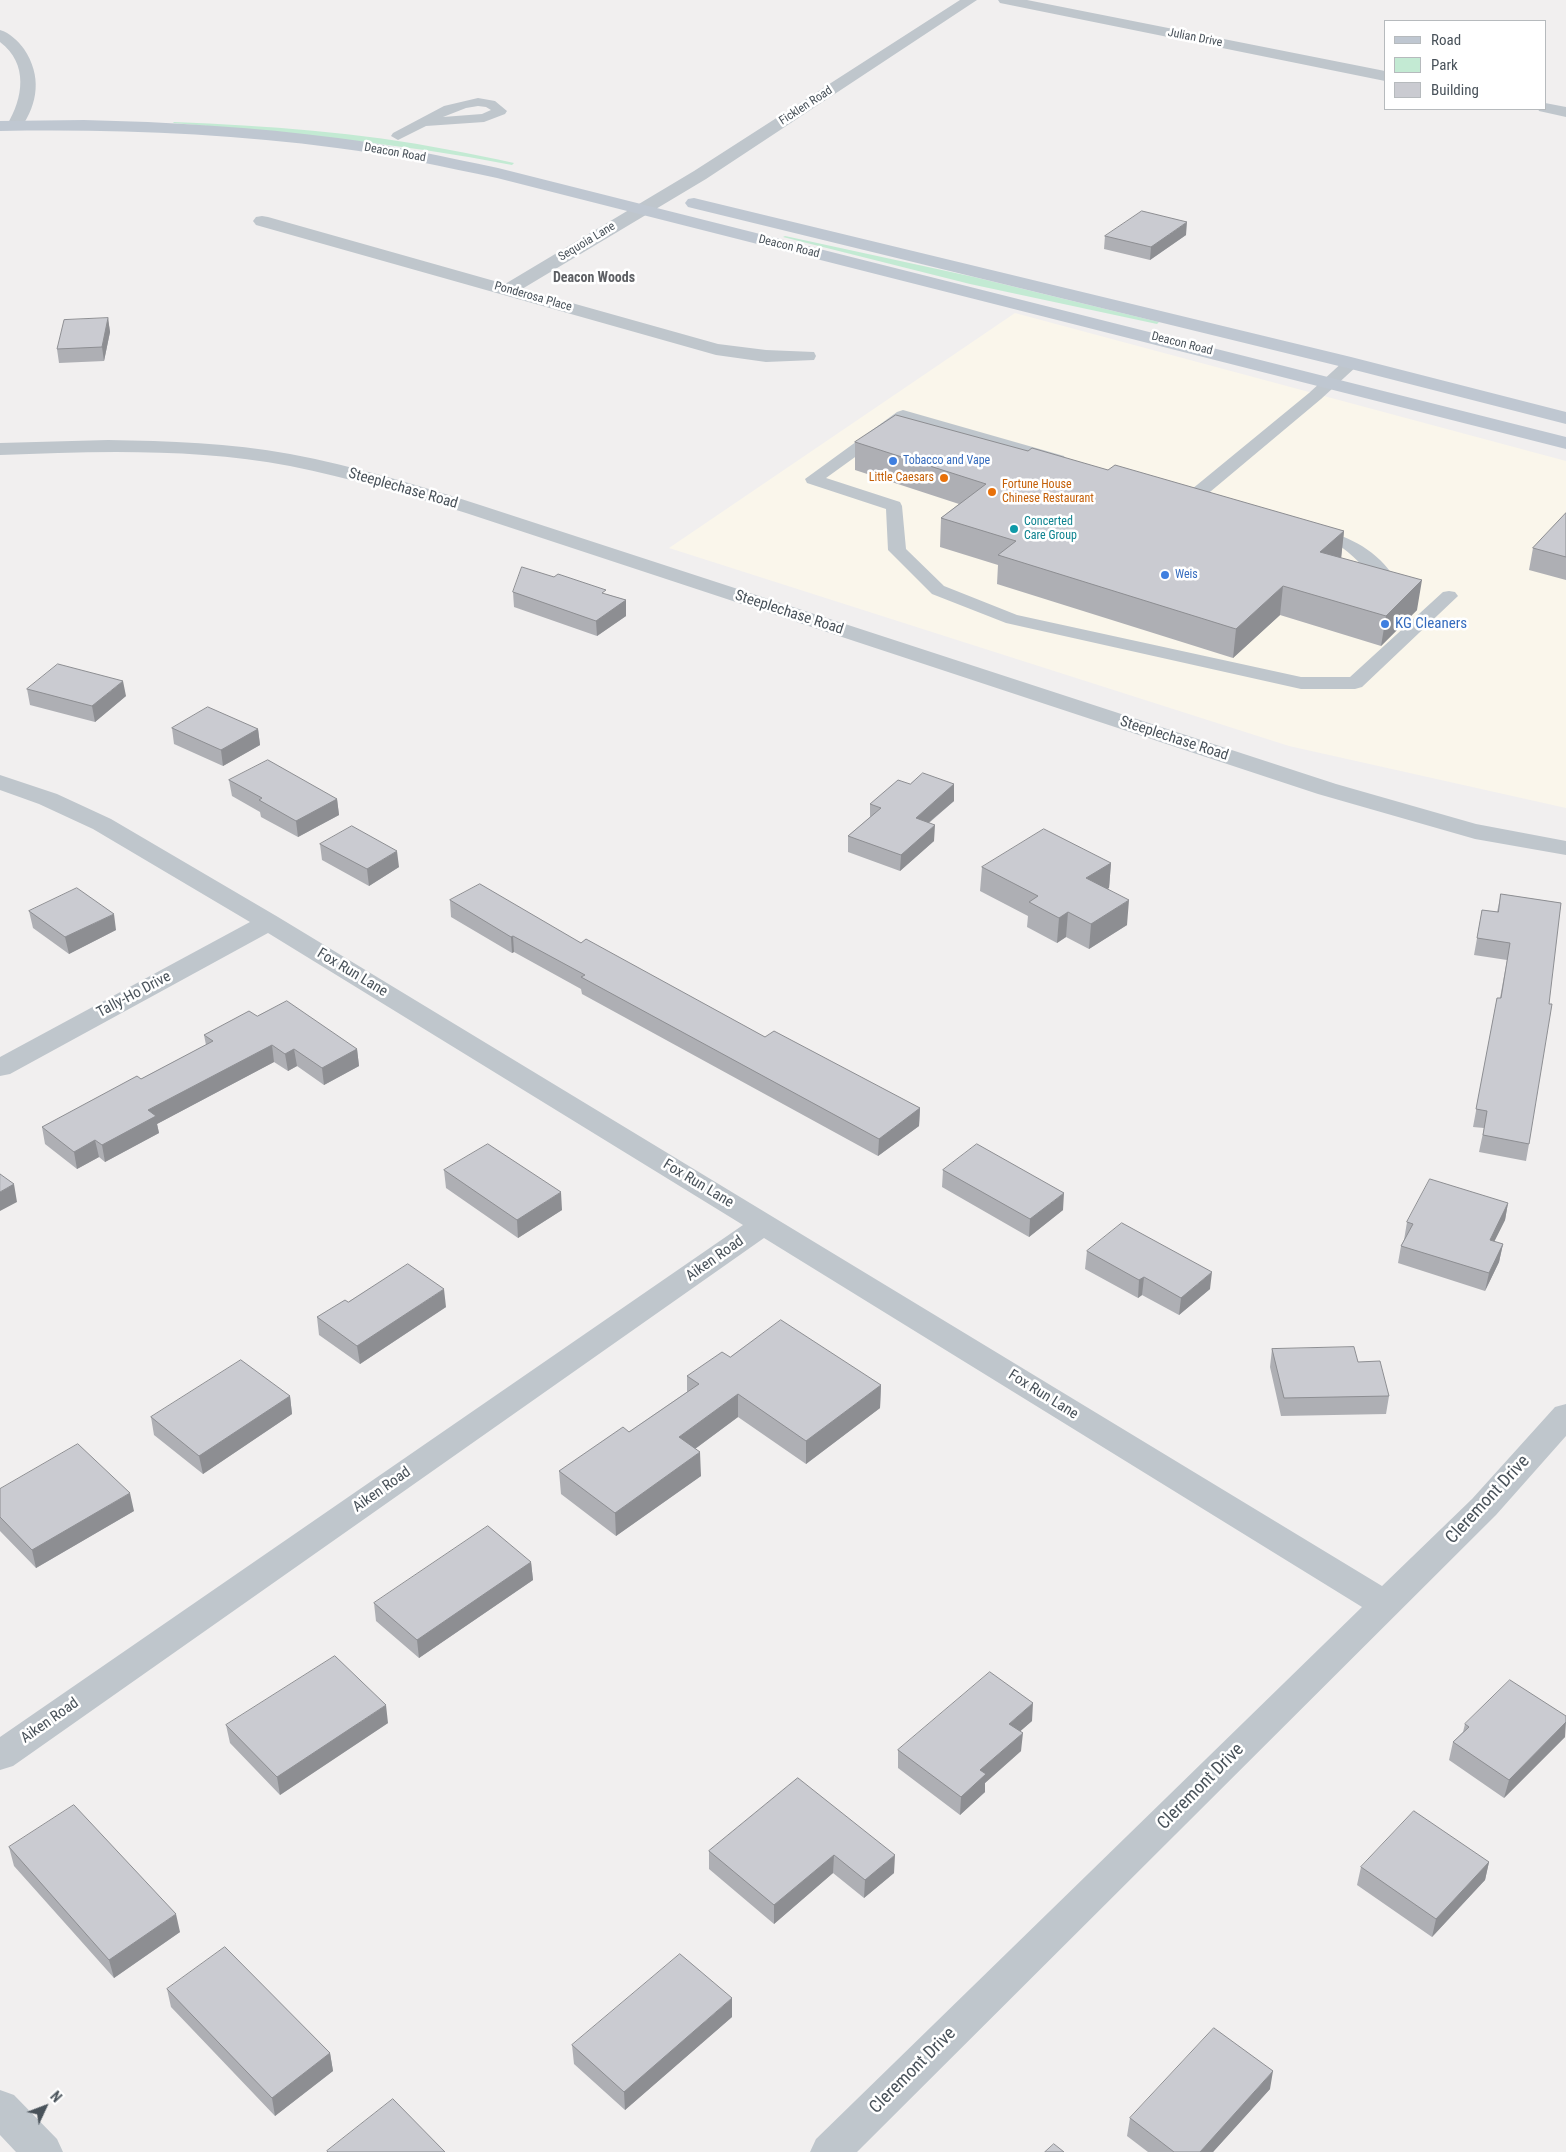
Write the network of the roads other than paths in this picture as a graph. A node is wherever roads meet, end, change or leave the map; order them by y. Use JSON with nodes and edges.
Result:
{"nodes":[{"id":1,"x":970,"y":0,"type":"edge"},
{"id":2,"x":1005,"y":0,"type":"edge"},
{"id":3,"x":0,"y":35,"type":"edge"},
{"id":4,"x":1384,"y":76,"type":"edge"},
{"id":5,"x":1546,"y":108,"type":"edge"},
{"id":6,"x":0,"y":112,"type":"edge"},
{"id":7,"x":1566,"y":112,"type":"edge"},
{"id":8,"x":12,"y":121,"type":"edge"},
{"id":9,"x":425,"y":122,"type":"dead end"},
{"id":10,"x":398,"y":136,"type":"junction"},
{"id":11,"x":474,"y":151,"type":"dead end"},
{"id":12,"x":644,"y":191,"type":"dead end"},
{"id":13,"x":663,"y":196,"type":"junction"},
{"id":14,"x":640,"y":209,"type":"junction"},
{"id":15,"x":262,"y":221,"type":"dead end"},
{"id":16,"x":507,"y":290,"type":"junction"},
{"id":17,"x":807,"y":356,"type":"dead end"},
{"id":18,"x":1350,"y":363,"type":"junction"},
{"id":19,"x":1331,"y":382,"type":"junction"},
{"id":20,"x":1566,"y":418,"type":"edge"},
{"id":21,"x":1566,"y":443,"type":"edge"},
{"id":22,"x":0,"y":449,"type":"edge"},
{"id":23,"x":1073,"y":464,"type":"edge"},
{"id":24,"x":1174,"y":493,"type":"edge"},
{"id":25,"x":1192,"y":498,"type":"junction"},
{"id":26,"x":1211,"y":504,"type":"edge"},
{"id":27,"x":1301,"y":529,"type":"edge"},
{"id":28,"x":1383,"y":574,"type":"edge"},
{"id":29,"x":1449,"y":596,"type":"dead end"},
{"id":30,"x":0,"y":782,"type":"edge"},
{"id":31,"x":1566,"y":848,"type":"edge"},
{"id":32,"x":269,"y":922,"type":"junction"},
{"id":33,"x":0,"y":1068,"type":"edge"},
{"id":34,"x":765,"y":1224,"type":"junction"},
{"id":35,"x":1566,"y":1415,"type":"edge"},
{"id":36,"x":1386,"y":1605,"type":"junction"},
{"id":37,"x":0,"y":1756,"type":"edge"},
{"id":38,"x":0,"y":2108,"type":"edge"},
{"id":39,"x":43,"y":2152,"type":"edge"},
{"id":40,"x":830,"y":2152,"type":"edge"}],
"edges":[{"from":1,"to":13,"type":"street","name":"Ficklen Road"},
{"from":2,"to":4,"type":"street","name":"Julian Drive"},
{"from":3,"to":8,"type":"street"},
{"from":5,"to":7,"type":"street"},
{"from":6,"to":8,"type":"main road","name":"Deacon Road"},
{"from":8,"to":10,"type":"main road","name":"Deacon Road"},
{"from":8,"to":14,"type":"main road","name":"Deacon Road"},
{"from":9,"to":10,"type":"lane"},
{"from":10,"to":11,"type":"main road","name":"Deacon Road"},
{"from":12,"to":13,"type":"main road","name":"Deacon Road"},
{"from":13,"to":14,"type":"street","name":"Ficklen Road"},
{"from":13,"to":18,"type":"main road","name":"Deacon Road"},
{"from":14,"to":16,"type":"street","name":"Sequoia Lane"},
{"from":14,"to":19,"type":"main road","name":"Deacon Road"},
{"from":15,"to":16,"type":"street","name":"Ponderosa Place"},
{"from":16,"to":17,"type":"street","name":"Ponderosa Place"},
{"from":18,"to":19,"type":"lane"},
{"from":18,"to":20,"type":"main road","name":"Deacon Road"},
{"from":19,"to":21,"type":"main road","name":"Deacon Road"},
{"from":19,"to":25,"type":"lane"},
{"from":22,"to":31,"type":"street","name":"Steeplechase Road"},
{"from":23,"to":29,"type":"lane"},
{"from":24,"to":25,"type":"lane"},
{"from":25,"to":26,"type":"lane"},
{"from":27,"to":28,"type":"lane"},
{"from":30,"to":32,"type":"street","name":"Fox Run Lane"},
{"from":32,"to":33,"type":"street","name":"Tally-Ho Drive"},
{"from":32,"to":34,"type":"street","name":"Fox Run Lane"},
{"from":34,"to":36,"type":"street","name":"Fox Run Lane"},
{"from":34,"to":37,"type":"street","name":"Aiken Road"},
{"from":35,"to":36,"type":"street","name":"Cleremont Drive"},
{"from":36,"to":40,"type":"street","name":"Cleremont Drive"},
{"from":38,"to":39,"type":"street"}]}
